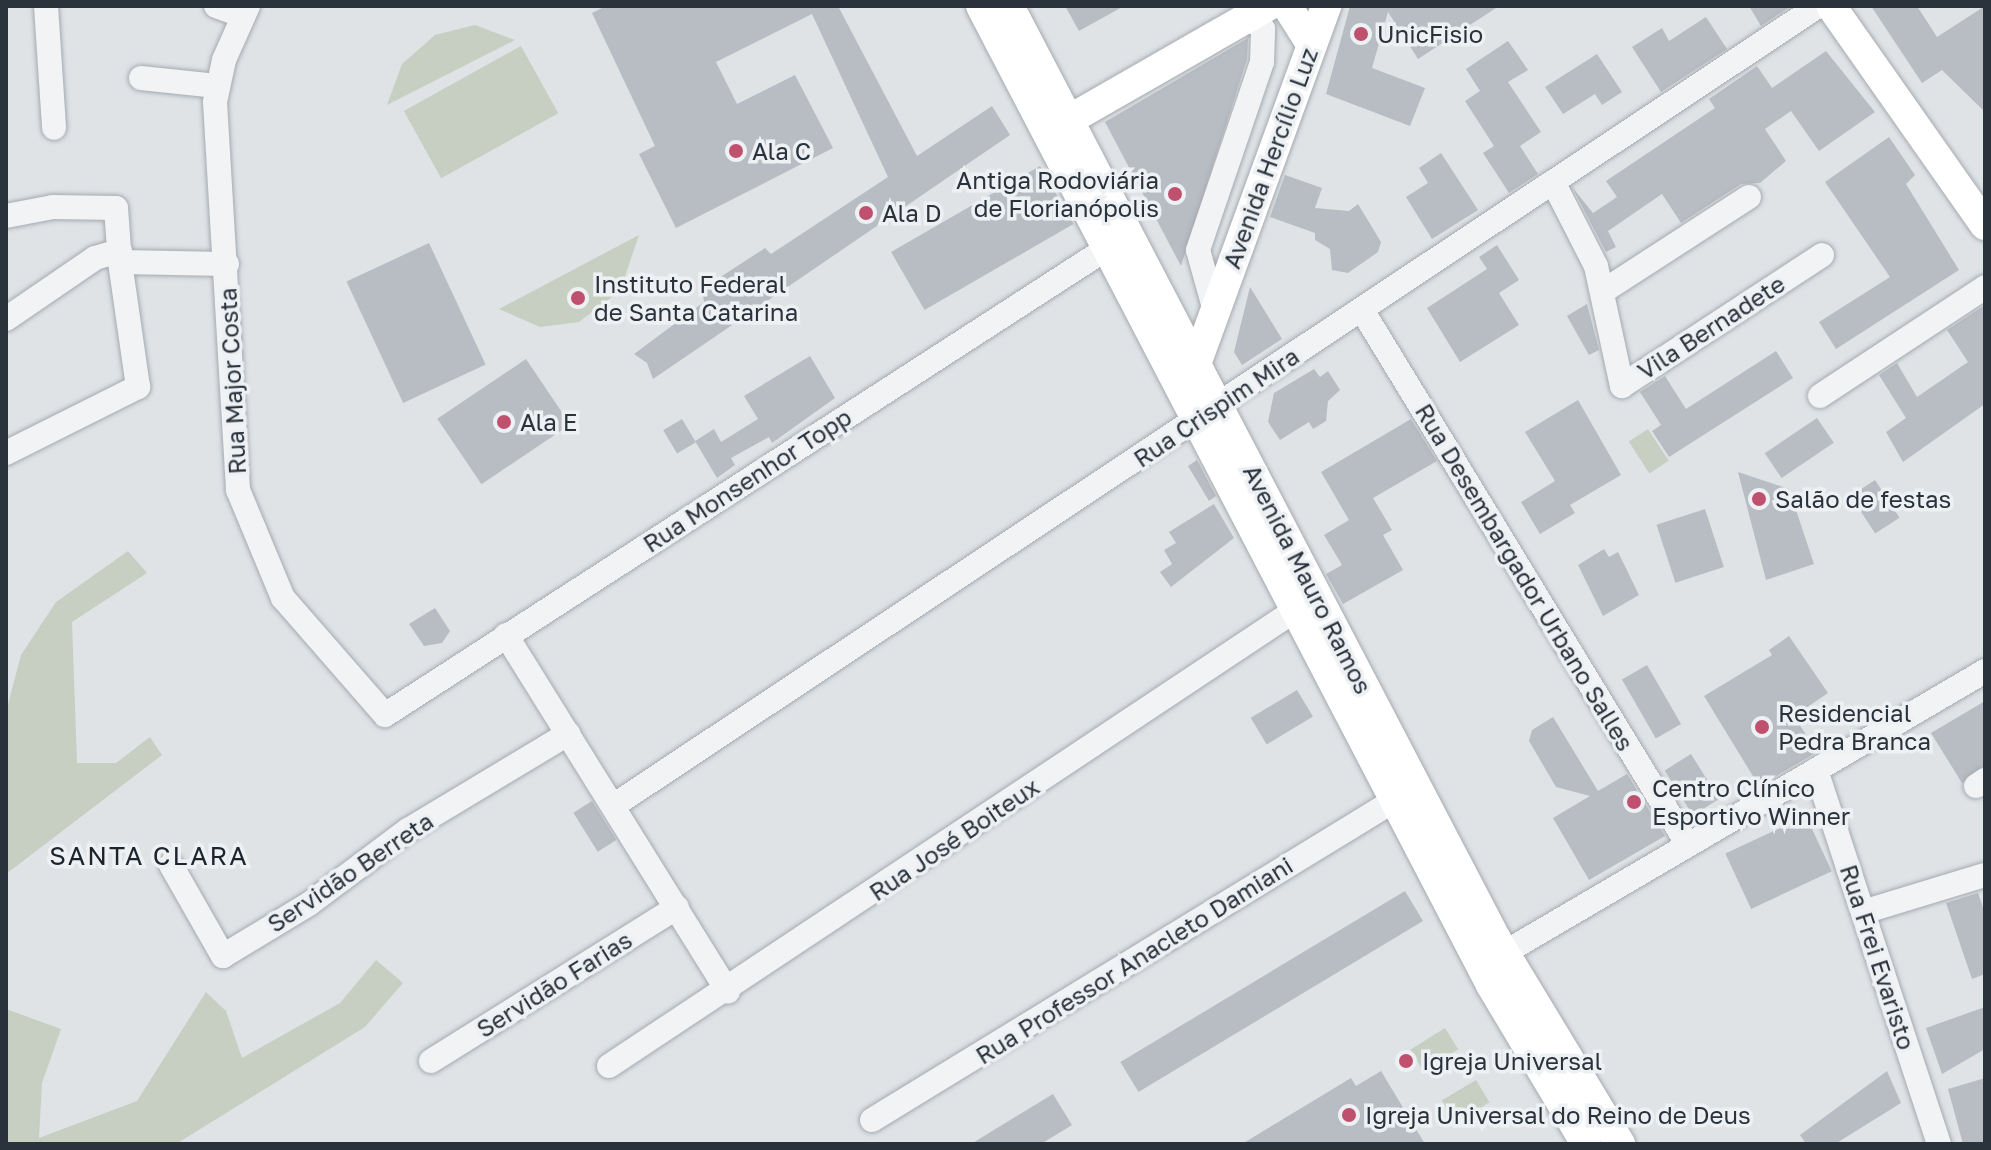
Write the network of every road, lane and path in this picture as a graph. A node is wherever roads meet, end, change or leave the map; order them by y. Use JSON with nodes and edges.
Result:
{"nodes":[{"id":1,"x":46,"y":6,"type":"edge"},
{"id":2,"x":216,"y":6,"type":"edge"},
{"id":3,"x":981,"y":6,"type":"edge"},
{"id":4,"x":1009,"y":6,"type":"edge"},
{"id":5,"x":1287,"y":6,"type":"edge"},
{"id":6,"x":1326,"y":6,"type":"edge"},
{"id":7,"x":1818,"y":6,"type":"edge"},
{"id":8,"x":1831,"y":6,"type":"edge"},
{"id":9,"x":246,"y":11,"type":"edge"},
{"id":10,"x":1258,"y":12,"type":"edge"},
{"id":11,"x":1311,"y":44,"type":"junction"},
{"id":12,"x":141,"y":78,"type":"dead end"},
{"id":13,"x":217,"y":86,"type":"junction"},
{"id":14,"x":1058,"y":126,"type":"junction"},
{"id":15,"x":54,"y":128,"type":"dead end"},
{"id":16,"x":1553,"y":182,"type":"junction"},
{"id":17,"x":1749,"y":197,"type":"dead end"},
{"id":18,"x":6,"y":216,"type":"edge"},
{"id":19,"x":1985,"y":225,"type":"edge"},
{"id":20,"x":1109,"y":247,"type":"junction"},
{"id":21,"x":1822,"y":255,"type":"dead end"},
{"id":22,"x":120,"y":257,"type":"junction"},
{"id":23,"x":227,"y":264,"type":"junction"},
{"id":24,"x":1985,"y":287,"type":"edge"},
{"id":25,"x":1602,"y":292,"type":"junction"},
{"id":26,"x":1362,"y":310,"type":"junction"},
{"id":27,"x":1215,"y":311,"type":"junction"},
{"id":28,"x":6,"y":319,"type":"edge"},
{"id":29,"x":1182,"y":363,"type":"junction"},
{"id":30,"x":1820,"y":396,"type":"dead end"},
{"id":31,"x":1208,"y":412,"type":"junction"},
{"id":32,"x":6,"y":453,"type":"edge"},
{"id":33,"x":1297,"y":609,"type":"junction"},
{"id":34,"x":506,"y":635,"type":"junction"},
{"id":35,"x":1985,"y":671,"type":"edge"},
{"id":36,"x":385,"y":715,"type":"joint"},
{"id":37,"x":568,"y":734,"type":"junction"},
{"id":38,"x":1816,"y":770,"type":"junction"},
{"id":39,"x":1395,"y":800,"type":"junction"},
{"id":40,"x":613,"y":806,"type":"junction"},
{"id":41,"x":1688,"y":845,"type":"junction"},
{"id":42,"x":171,"y":865,"type":"dead end"},
{"id":43,"x":1985,"y":875,"type":"edge"},
{"id":44,"x":677,"y":907,"type":"junction"},
{"id":45,"x":1863,"y":912,"type":"junction"},
{"id":46,"x":1492,"y":959,"type":"junction"},
{"id":47,"x":728,"y":991,"type":"junction"},
{"id":48,"x":431,"y":1061,"type":"dead end"},
{"id":49,"x":609,"y":1066,"type":"dead end"},
{"id":50,"x":872,"y":1120,"type":"dead end"},
{"id":51,"x":1586,"y":1144,"type":"edge"},
{"id":52,"x":1620,"y":1144,"type":"edge"},
{"id":53,"x":1939,"y":1144,"type":"edge"}],
"edges":[{"from":1,"to":15,"type":"street"},
{"from":2,"to":9,"type":"street"},
{"from":3,"to":14,"type":"main road","name":"Avenida Mauro Ramos"},
{"from":4,"to":14,"type":"main road","name":"Avenida Mauro Ramos"},
{"from":5,"to":11,"type":"main road"},
{"from":6,"to":11,"type":"main road","name":"Avenida Hercílio Luz"},
{"from":7,"to":16,"type":"street","name":"Rua Crispim Mira"},
{"from":8,"to":19,"type":"main road"},
{"from":9,"to":13,"type":"street","name":"Rua Major Costa"},
{"from":10,"to":14,"type":"main road"},
{"from":10,"to":27,"type":"street","name":"Avenida Hercílio Luz"},
{"from":11,"to":27,"type":"main road","name":"Avenida Hercílio Luz"},
{"from":12,"to":13,"type":"street"},
{"from":13,"to":23,"type":"street","name":"Rua Major Costa"},
{"from":14,"to":20,"type":"main road","name":"Avenida Mauro Ramos"},
{"from":14,"to":29,"type":"main road","name":"Avenida Mauro Ramos"},
{"from":16,"to":25,"type":"street","name":"Vila Bernadete"},
{"from":16,"to":26,"type":"street","name":"Rua Crispim Mira"},
{"from":17,"to":25,"type":"street"},
{"from":18,"to":22,"type":"street"},
{"from":20,"to":29,"type":"main road","name":"Avenida Mauro Ramos"},
{"from":20,"to":34,"type":"street","name":"Rua Monsenhor Topp"},
{"from":21,"to":25,"type":"street","name":"Vila Bernadete"},
{"from":22,"to":23,"type":"street"},
{"from":22,"to":28,"type":"street"},
{"from":22,"to":32,"type":"street"},
{"from":23,"to":36,"type":"street","name":"Rua Major Costa"},
{"from":24,"to":30,"type":"street"},
{"from":26,"to":31,"type":"street","name":"Rua Crispim Mira"},
{"from":26,"to":41,"type":"street","name":"Rua Desembargador Urbano Salles"},
{"from":27,"to":29,"type":"main road","name":"Avenida Hercílio Luz"},
{"from":29,"to":31,"type":"main road","name":"Avenida Mauro Ramos"},
{"from":31,"to":33,"type":"main road","name":"Avenida Mauro Ramos"},
{"from":31,"to":40,"type":"street","name":"Rua Crispim Mira"},
{"from":31,"to":46,"type":"main road","name":"Avenida Mauro Ramos"},
{"from":33,"to":39,"type":"main road","name":"Avenida Mauro Ramos"},
{"from":33,"to":47,"type":"street","name":"Rua José Boiteux"},
{"from":34,"to":36,"type":"street","name":"Rua Monsenhor Topp"},
{"from":34,"to":37,"type":"street"},
{"from":35,"to":38,"type":"street"},
{"from":37,"to":40,"type":"street"},
{"from":37,"to":42,"type":"street","name":"Servidão Berreta"},
{"from":38,"to":41,"type":"street"},
{"from":38,"to":45,"type":"street","name":"Rua Frei Evaristo"},
{"from":39,"to":46,"type":"main road","name":"Avenida Mauro Ramos"},
{"from":39,"to":50,"type":"street","name":"Rua Professor Anacleto Damiani"},
{"from":40,"to":44,"type":"street"},
{"from":41,"to":46,"type":"street"},
{"from":43,"to":45,"type":"street"},
{"from":44,"to":47,"type":"street"},
{"from":44,"to":48,"type":"street","name":"Servidão Farias"},
{"from":45,"to":53,"type":"street","name":"Rua Frei Evaristo"},
{"from":46,"to":51,"type":"main road","name":"Avenida Mauro Ramos"},
{"from":46,"to":52,"type":"main road","name":"Avenida Mauro Ramos"},
{"from":47,"to":49,"type":"street","name":"Rua José Boiteux"}]}
